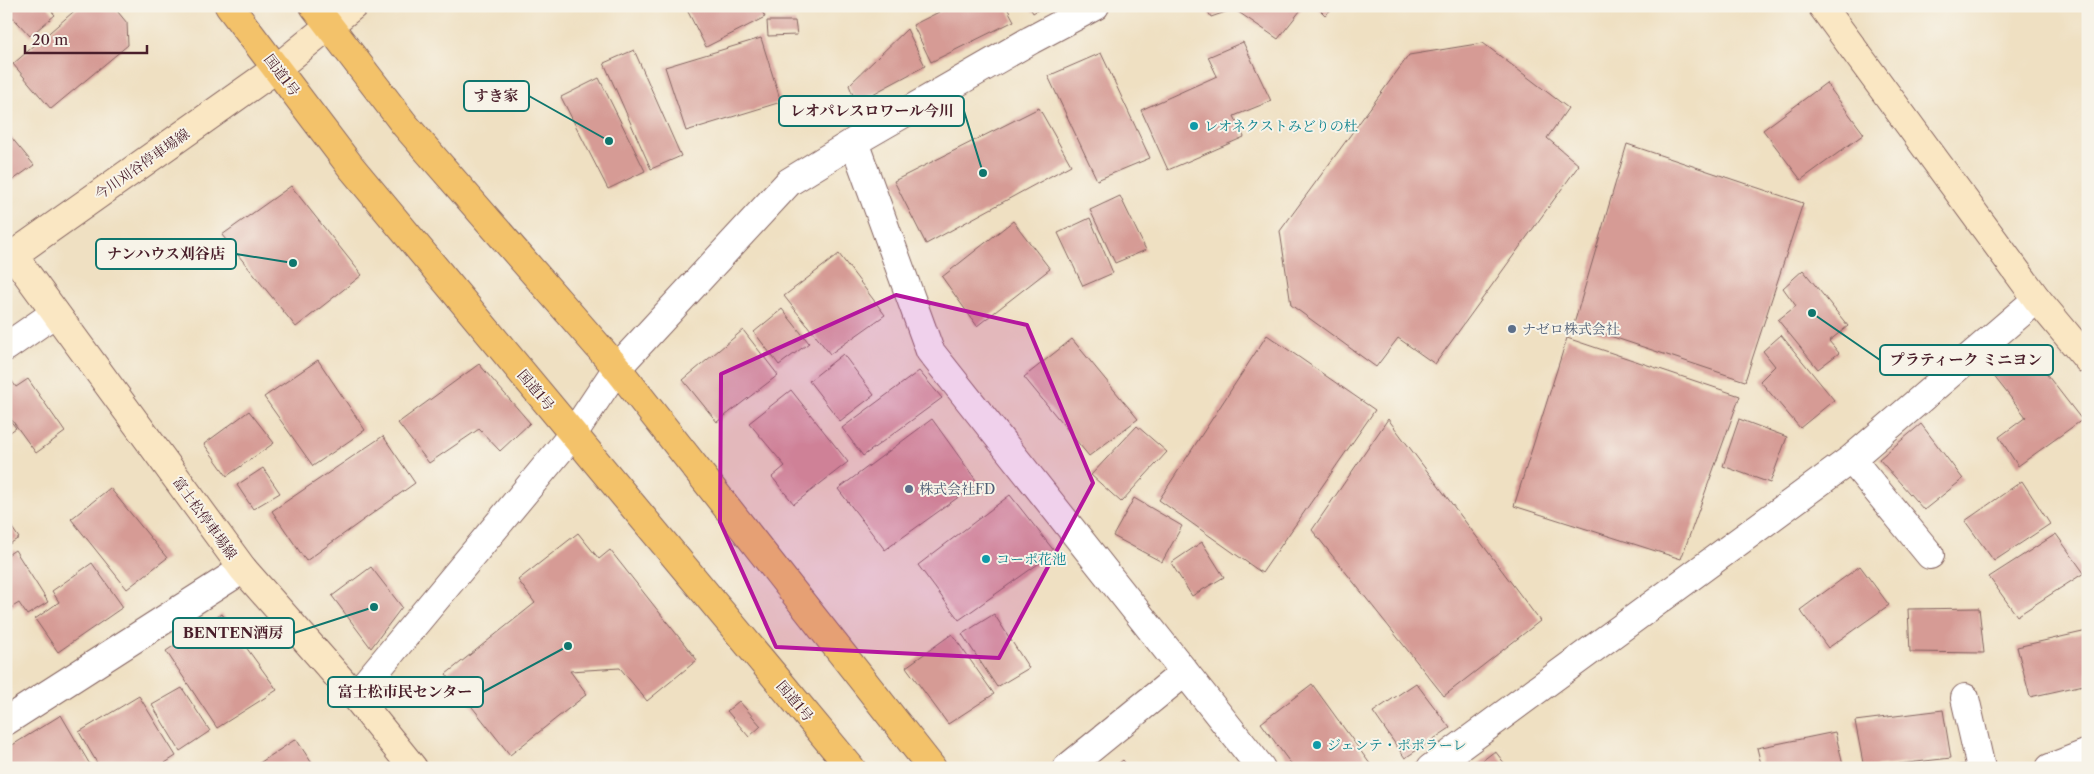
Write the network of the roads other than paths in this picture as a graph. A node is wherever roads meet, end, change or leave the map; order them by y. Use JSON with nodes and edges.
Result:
{"nodes":[{"id":1,"x":229,"y":6,"type":"edge"},
{"id":2,"x":353,"y":6,"type":"edge"},
{"id":3,"x":1094,"y":6,"type":"edge"},
{"id":4,"x":1822,"y":6,"type":"edge"},
{"id":5,"x":321,"y":15,"type":"edge"},
{"id":6,"x":278,"y":68,"type":"junction"},
{"id":7,"x":854,"y":142,"type":"junction"},
{"id":8,"x":9,"y":254,"type":"edge"},
{"id":9,"x":2037,"y":298,"type":"junction"},
{"id":10,"x":55,"y":313,"type":"junction"},
{"id":11,"x":6,"y":347,"type":"edge"},
{"id":12,"x":2088,"y":360,"type":"edge"},
{"id":13,"x":617,"y":368,"type":"junction"},
{"id":14,"x":573,"y":434,"type":"junction"},
{"id":15,"x":1851,"y":459,"type":"junction"},
{"id":16,"x":1930,"y":555,"type":"dead end"},
{"id":17,"x":243,"y":569,"type":"junction"},
{"id":18,"x":1184,"y":672,"type":"junction"},
{"id":19,"x":354,"y":696,"type":"junction"},
{"id":20,"x":1965,"y":698,"type":"dead end"},
{"id":21,"x":6,"y":721,"type":"edge"},
{"id":22,"x":2088,"y":753,"type":"edge"},
{"id":23,"x":413,"y":768,"type":"edge"},
{"id":24,"x":851,"y":768,"type":"edge"},
{"id":25,"x":932,"y":768,"type":"edge"},
{"id":26,"x":1067,"y":768,"type":"edge"},
{"id":27,"x":1261,"y":768,"type":"edge"},
{"id":28,"x":1431,"y":768,"type":"edge"},
{"id":29,"x":1981,"y":768,"type":"edge"},
{"id":30,"x":2050,"y":768,"type":"edge"}],
"edges":[{"from":1,"to":6,"type":"highway","name":"国道1号"},
{"from":2,"to":5,"type":"main road"},
{"from":3,"to":7,"type":"street"},
{"from":4,"to":9,"type":"main road"},
{"from":5,"to":6,"type":"main road"},
{"from":5,"to":13,"type":"highway"},
{"from":6,"to":8,"type":"main road","name":"今川刈谷停車場線"},
{"from":6,"to":14,"type":"highway","name":"国道1号"},
{"from":7,"to":13,"type":"street"},
{"from":7,"to":18,"type":"street"},
{"from":8,"to":10,"type":"main road","name":"富士松停車場線"},
{"from":9,"to":12,"type":"main road"},
{"from":9,"to":15,"type":"street"},
{"from":10,"to":11,"type":"street"},
{"from":10,"to":17,"type":"main road","name":"富士松停車場線"},
{"from":13,"to":14,"type":"street"},
{"from":13,"to":25,"type":"highway"},
{"from":14,"to":19,"type":"street"},
{"from":14,"to":24,"type":"highway","name":"国道1号"},
{"from":15,"to":16,"type":"street"},
{"from":15,"to":28,"type":"street"},
{"from":17,"to":19,"type":"main road","name":"富士松停車場線"},
{"from":17,"to":21,"type":"street"},
{"from":18,"to":26,"type":"street"},
{"from":18,"to":27,"type":"street"},
{"from":19,"to":23,"type":"main road","name":"富士松停車場線"},
{"from":20,"to":29,"type":"street"},
{"from":22,"to":30,"type":"street"}]}
